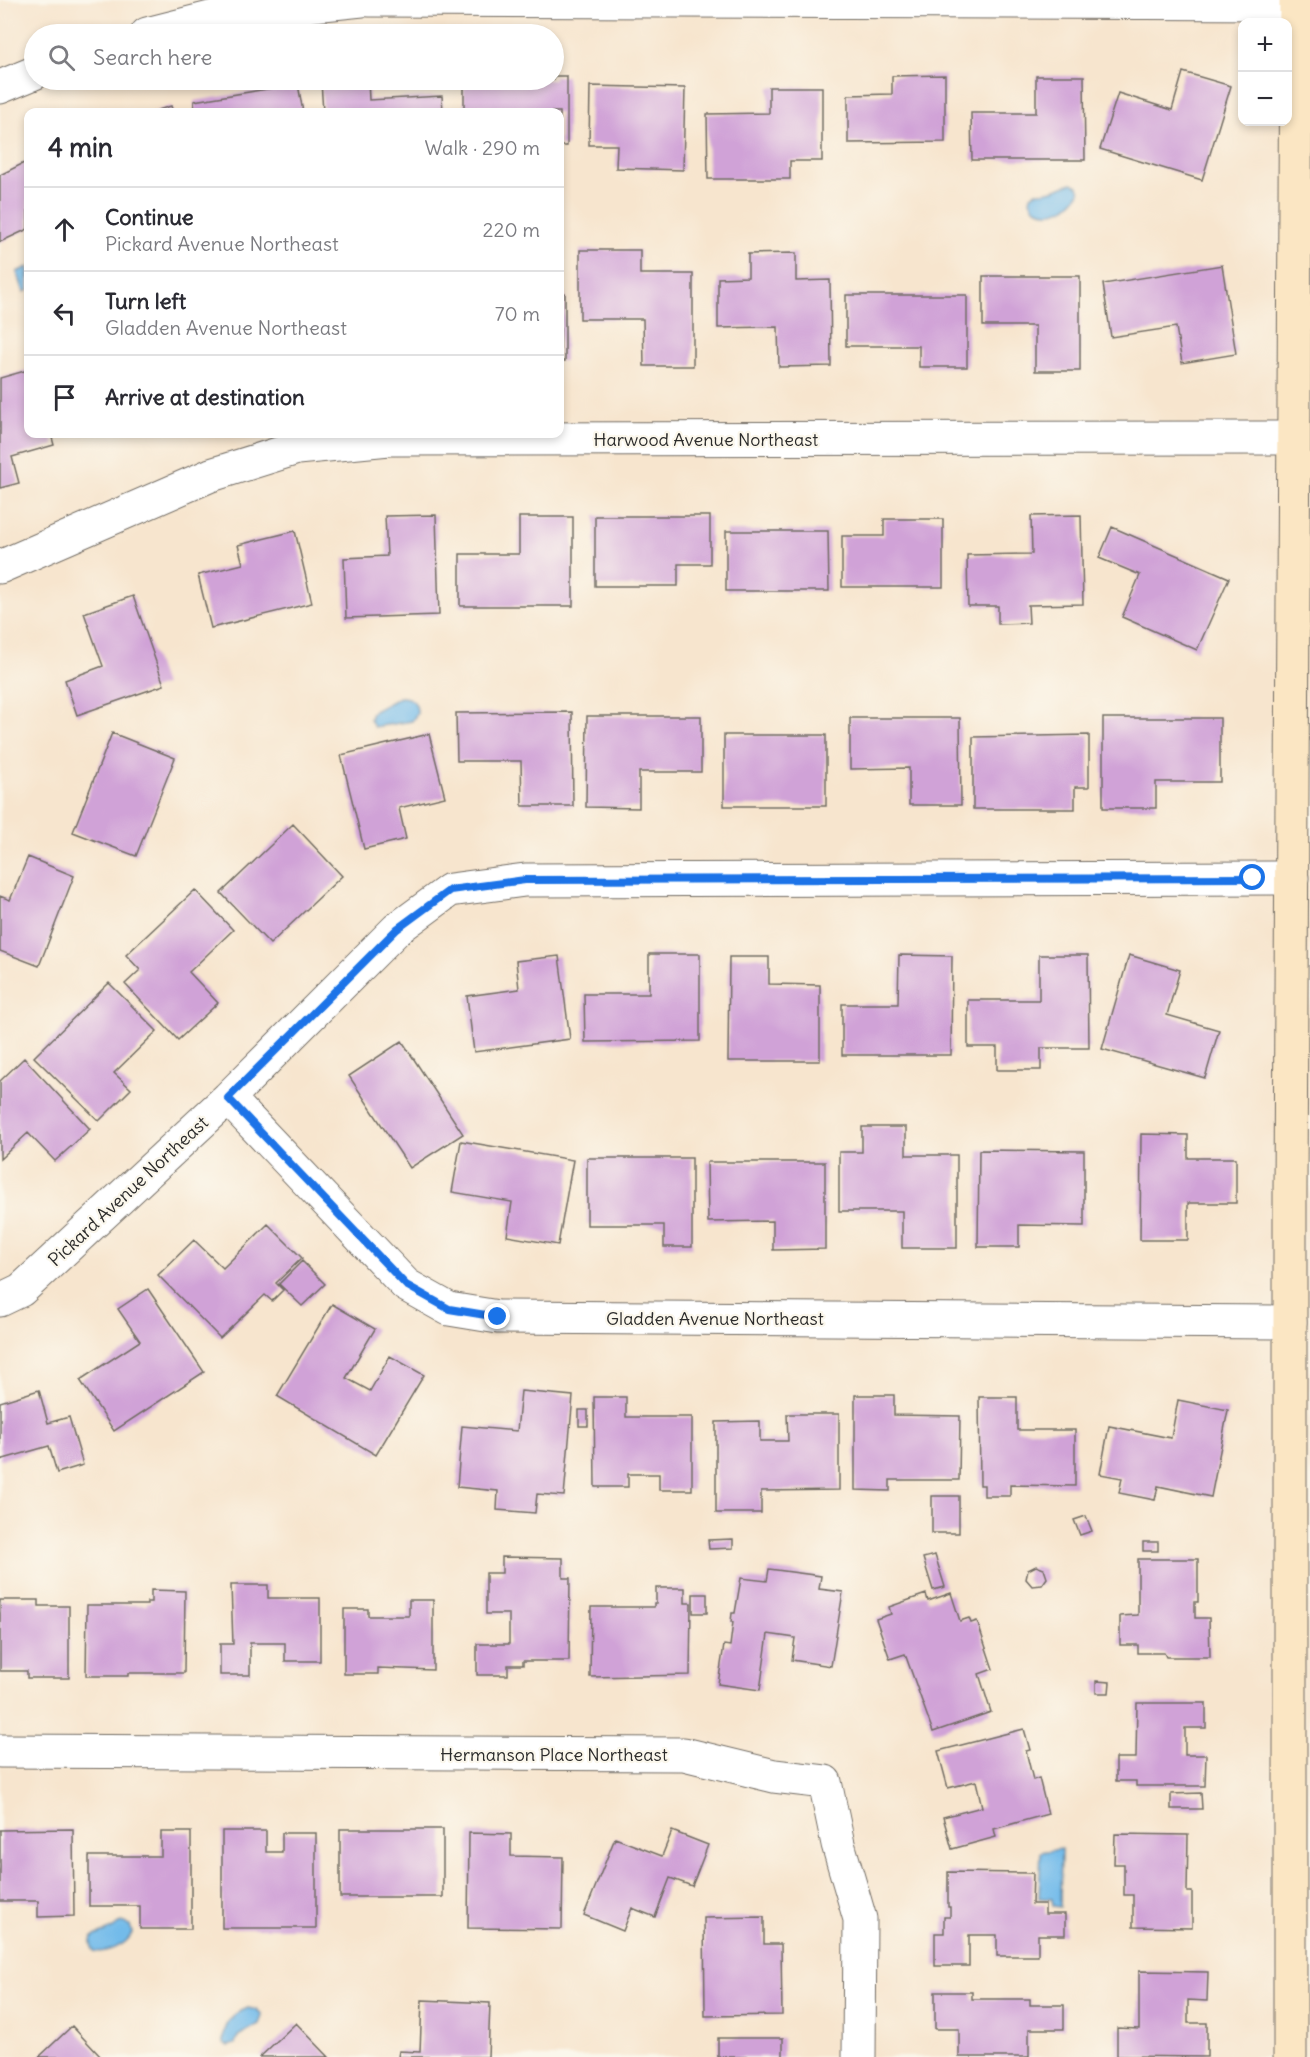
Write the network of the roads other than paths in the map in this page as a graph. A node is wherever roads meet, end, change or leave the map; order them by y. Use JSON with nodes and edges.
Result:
{"nodes":[{"id":1,"x":362,"y":0,"type":"edge"},
{"id":2,"x":369,"y":0,"type":"edge"},
{"id":3,"x":1296,"y":2,"type":"edge"},
{"id":4,"x":186,"y":24,"type":"edge"},
{"id":5,"x":24,"y":77,"type":"edge"},
{"id":6,"x":0,"y":87,"type":"edge"},
{"id":7,"x":1302,"y":283,"type":"edge"},
{"id":8,"x":1292,"y":438,"type":"junction"},
{"id":9,"x":0,"y":567,"type":"edge"},
{"id":10,"x":1302,"y":740,"type":"edge"},
{"id":11,"x":1292,"y":878,"type":"junction"},
{"id":12,"x":228,"y":1098,"type":"junction"},
{"id":13,"x":1300,"y":1193,"type":"edge"},
{"id":14,"x":0,"y":1300,"type":"edge"},
{"id":15,"x":1290,"y":1322,"type":"junction"},
{"id":16,"x":1300,"y":1647,"type":"edge"},
{"id":17,"x":0,"y":1751,"type":"edge"},
{"id":18,"x":859,"y":2057,"type":"edge"},
{"id":19,"x":1290,"y":2057,"type":"edge"}],
"edges":[{"from":1,"to":4,"type":"street"},
{"from":2,"to":3,"type":"street"},
{"from":3,"to":7,"type":"street"},
{"from":5,"to":6,"type":"street"},
{"from":7,"to":8,"type":"street"},
{"from":8,"to":9,"type":"street","name":"Harwood Avenue Northeast"},
{"from":8,"to":10,"type":"street"},
{"from":10,"to":11,"type":"street"},
{"from":11,"to":12,"type":"street","name":"Pickard Avenue Northeast"},
{"from":11,"to":13,"type":"street"},
{"from":12,"to":14,"type":"street","name":"Pickard Avenue Northeast"},
{"from":12,"to":15,"type":"street","name":"Gladden Avenue Northeast"},
{"from":13,"to":15,"type":"street"},
{"from":15,"to":16,"type":"street"},
{"from":16,"to":19,"type":"street"},
{"from":17,"to":18,"type":"street","name":"Hermanson Place Northeast"}]}
